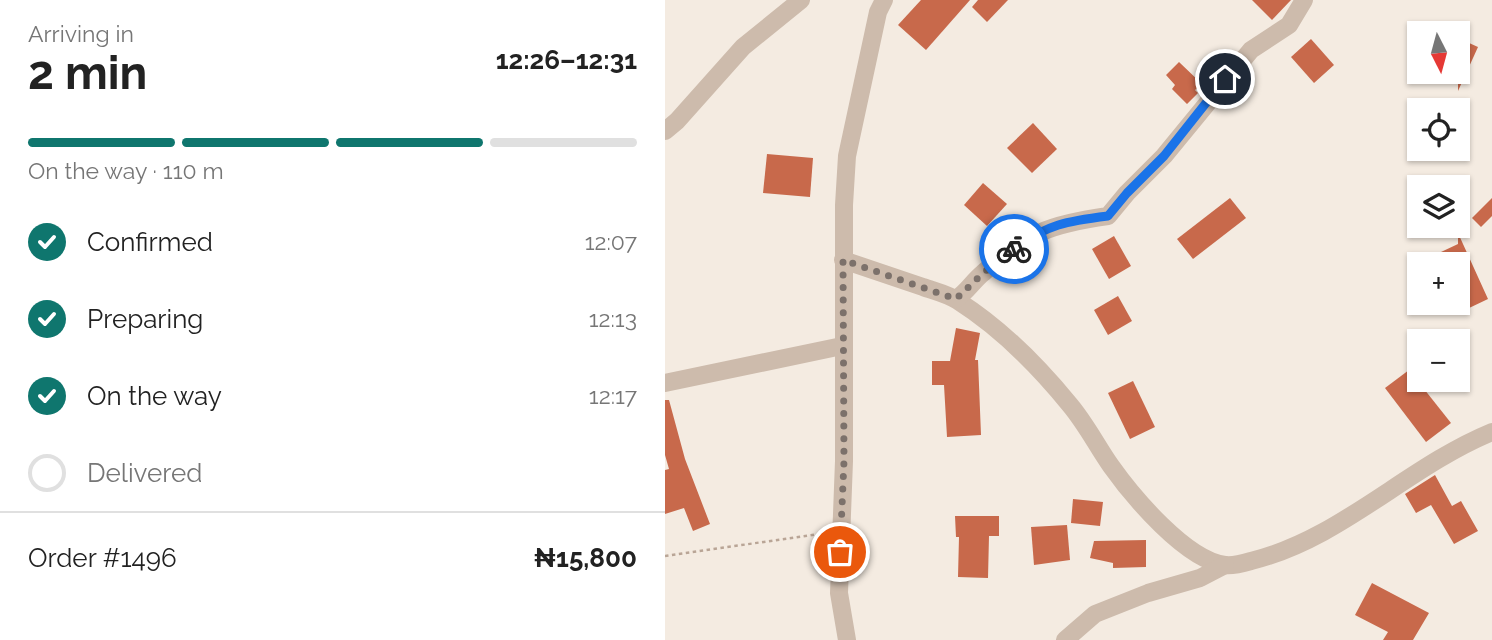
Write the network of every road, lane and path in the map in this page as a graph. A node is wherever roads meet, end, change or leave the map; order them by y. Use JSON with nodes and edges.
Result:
{"nodes":[{"id":1,"x":801,"y":0,"type":"edge"},
{"id":2,"x":884,"y":0,"type":"edge"},
{"id":3,"x":1304,"y":0,"type":"edge"},
{"id":4,"x":665,"y":131,"type":"edge"},
{"id":5,"x":843,"y":260,"type":"junction"},
{"id":6,"x":956,"y":299,"type":"junction"},
{"id":7,"x":842,"y":346,"type":"junction"},
{"id":8,"x":665,"y":383,"type":"edge"},
{"id":9,"x":1492,"y":432,"type":"edge"},
{"id":10,"x":840,"y":531,"type":"junction"},
{"id":11,"x":665,"y":556,"type":"edge"},
{"id":12,"x":1224,"y":565,"type":"junction"},
{"id":13,"x":847,"y":640,"type":"edge"},
{"id":14,"x":1065,"y":640,"type":"edge"}],
"edges":[{"from":1,"to":4,"type":"street"},
{"from":2,"to":5,"type":"street"},
{"from":3,"to":6,"type":"street"},
{"from":5,"to":6,"type":"street"},
{"from":5,"to":7,"type":"street"},
{"from":6,"to":12,"type":"street"},
{"from":7,"to":8,"type":"street"},
{"from":7,"to":10,"type":"street"},
{"from":9,"to":12,"type":"street"},
{"from":10,"to":11,"type":"path"},
{"from":10,"to":13,"type":"street"},
{"from":12,"to":14,"type":"street"}]}
